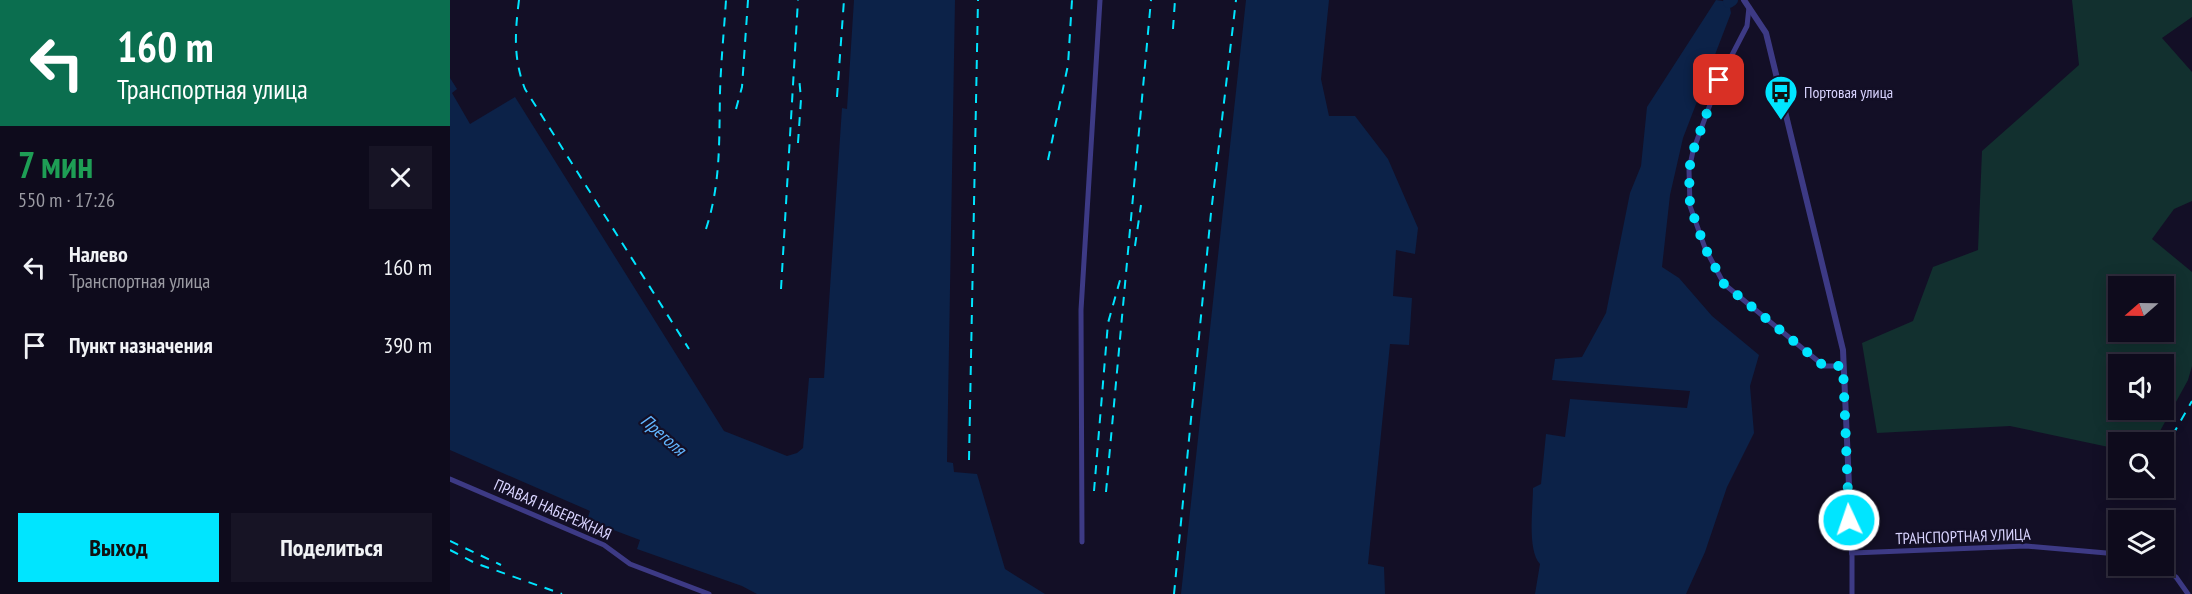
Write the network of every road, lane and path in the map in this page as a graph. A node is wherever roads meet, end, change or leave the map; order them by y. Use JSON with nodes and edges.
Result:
{"nodes":[{"id":1,"x":1100,"y":0,"type":"edge"},
{"id":2,"x":1744,"y":0,"type":"edge"},
{"id":3,"x":1749,"y":7,"type":"junction"},
{"id":4,"x":1843,"y":366,"type":"junction"},
{"id":5,"x":450,"y":479,"type":"edge"},
{"id":6,"x":1082,"y":542,"type":"dead end"},
{"id":7,"x":1852,"y":553,"type":"junction"},
{"id":8,"x":2108,"y":553,"type":"edge"},
{"id":9,"x":2173,"y":576,"type":"edge"},
{"id":10,"x":710,"y":594,"type":"edge"},
{"id":11,"x":1852,"y":594,"type":"edge"},
{"id":12,"x":2188,"y":594,"type":"edge"}],
"edges":[{"from":1,"to":6,"type":"street"},
{"from":2,"to":3,"type":"street"},
{"from":3,"to":4,"type":"street"},
{"from":3,"to":4,"type":"street"},
{"from":4,"to":7,"type":"street"},
{"from":5,"to":10,"type":"street","name":"ПРАВАЯ НАБЕРЕЖНАЯ"},
{"from":7,"to":8,"type":"street","name":"ТРАНСПОРТНАЯ УЛИЦА"},
{"from":7,"to":11,"type":"street"},
{"from":9,"to":12,"type":"street"}]}
